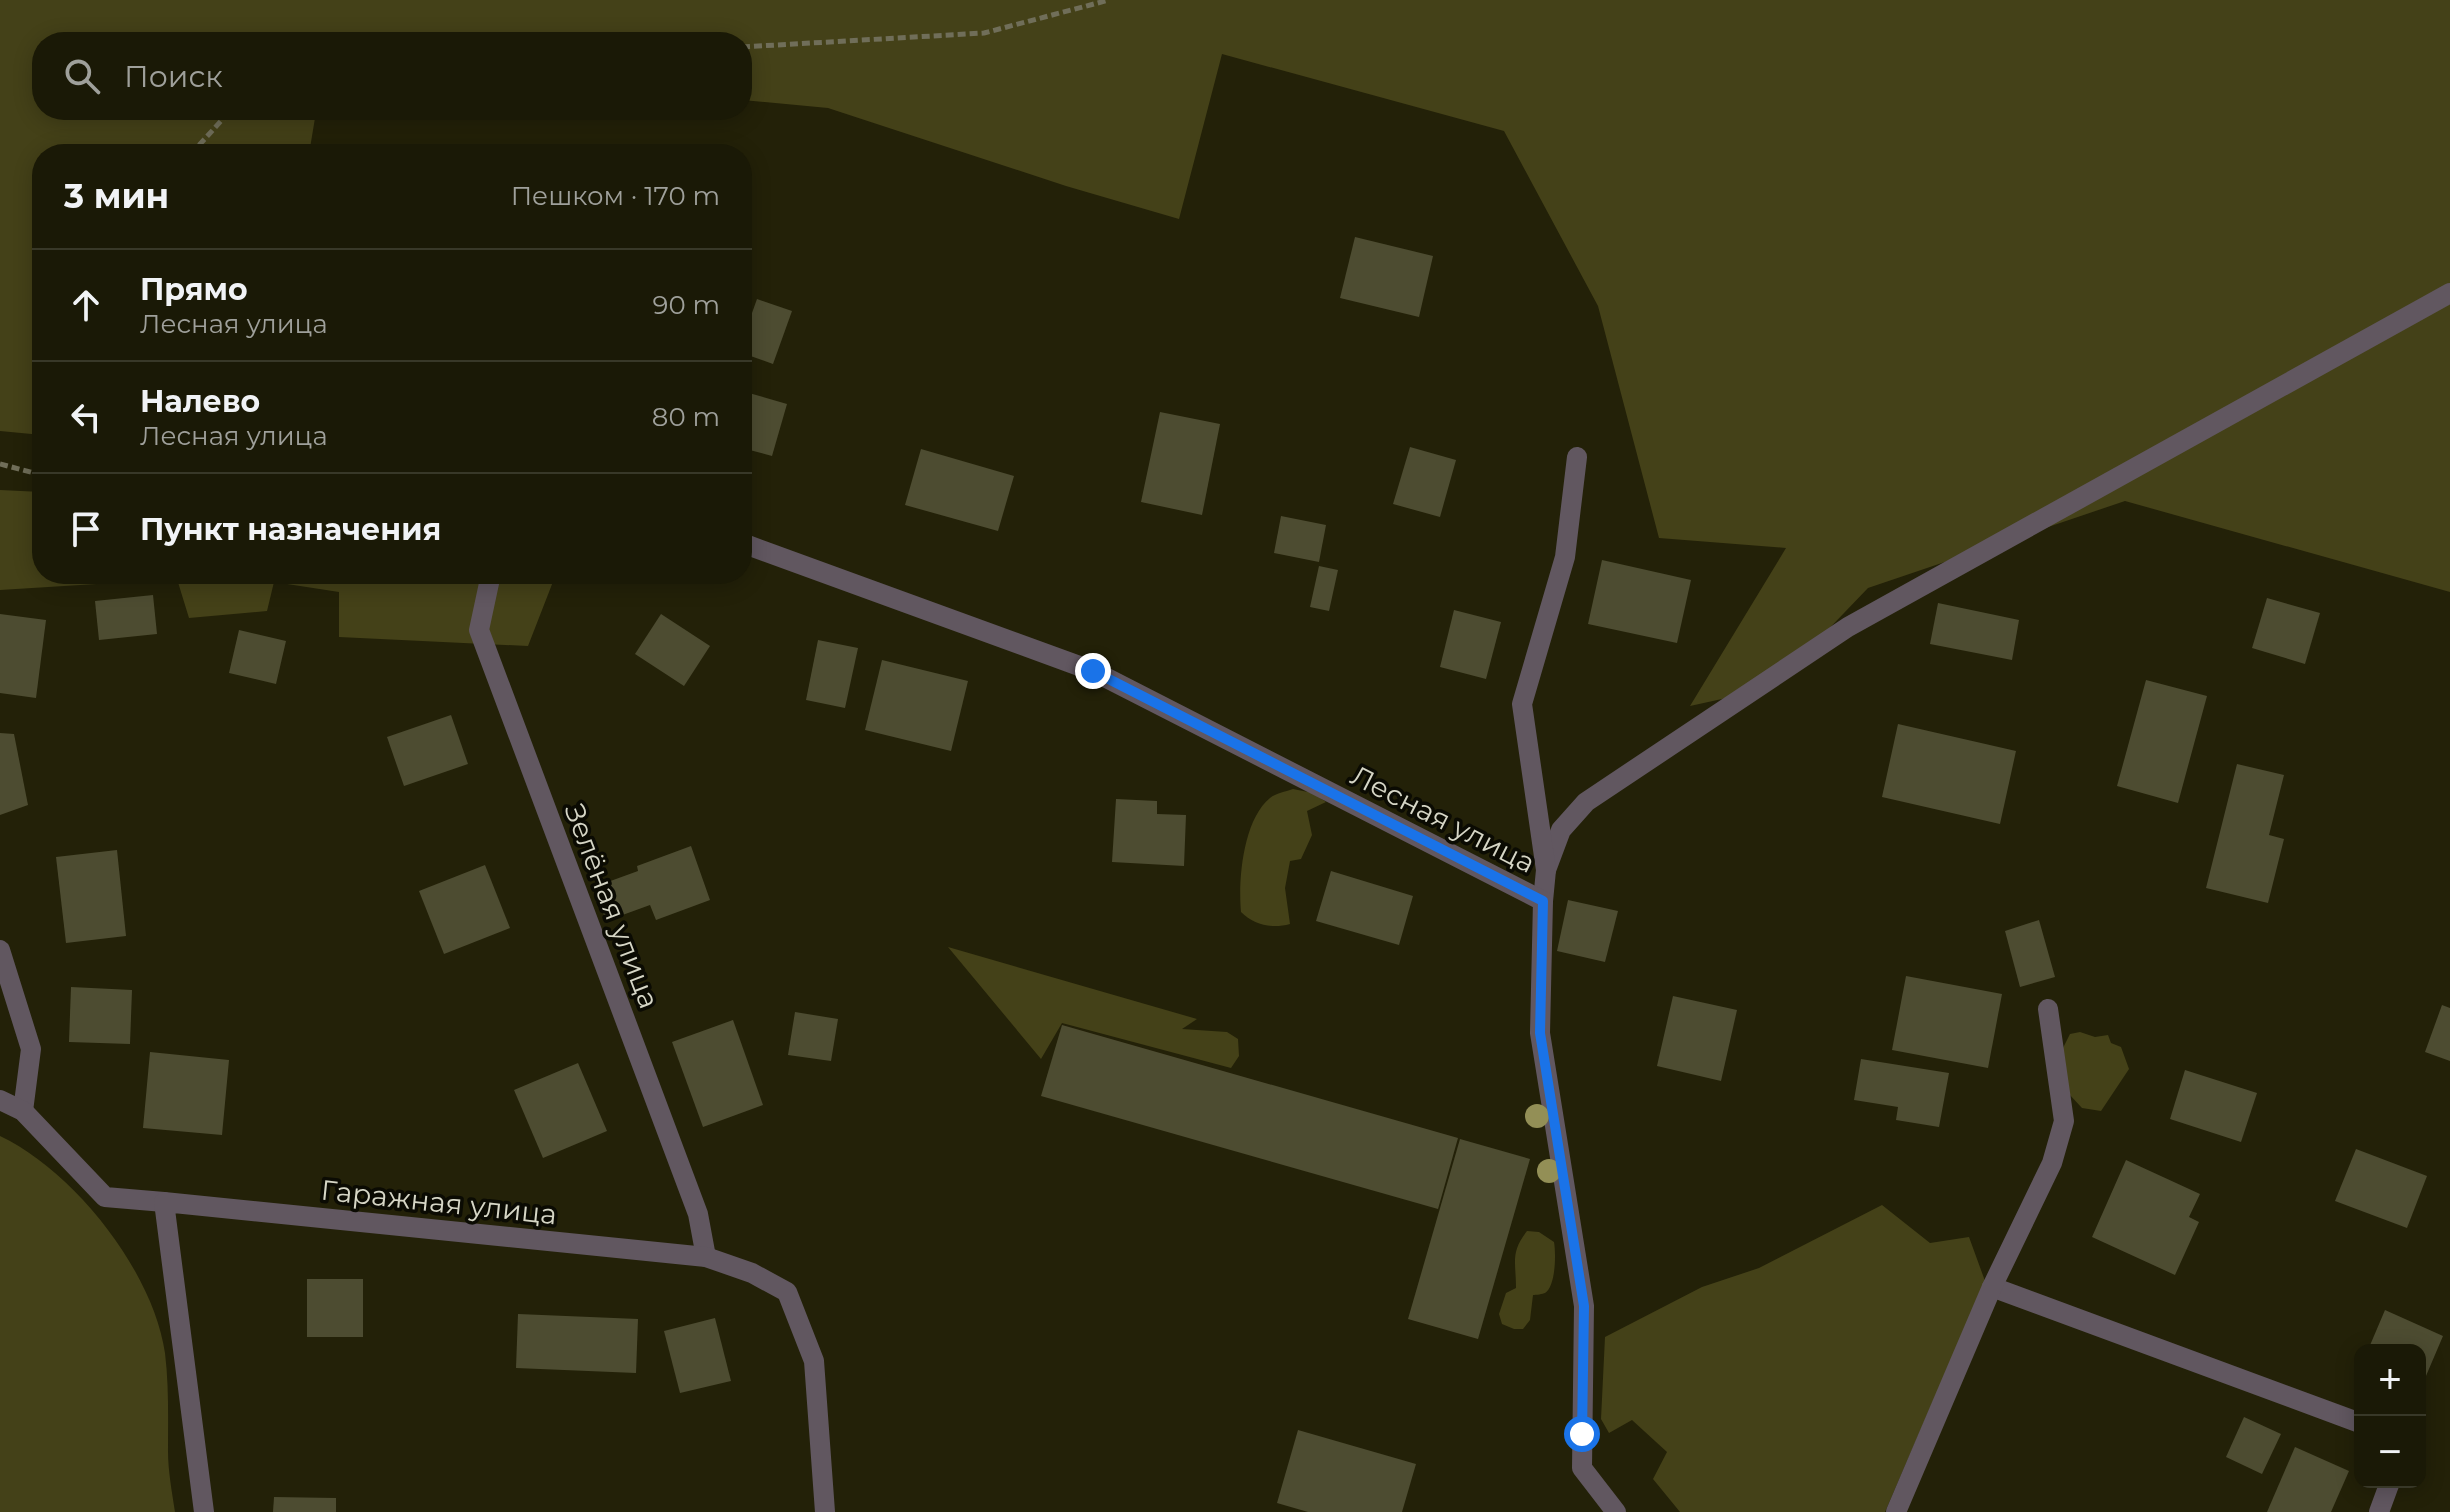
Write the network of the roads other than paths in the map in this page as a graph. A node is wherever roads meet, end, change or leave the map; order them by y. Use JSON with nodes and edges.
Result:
{"nodes":[{"id":1,"x":2450,"y":293,"type":"edge"},
{"id":2,"x":1577,"y":457,"type":"dead end"},
{"id":3,"x":752,"y":547,"type":"edge"},
{"id":4,"x":489,"y":584,"type":"edge"},
{"id":5,"x":1546,"y":870,"type":"junction"},
{"id":6,"x":1543,"y":901,"type":"junction"},
{"id":7,"x":0,"y":950,"type":"edge"},
{"id":8,"x":2048,"y":1009,"type":"dead end"},
{"id":9,"x":0,"y":1100,"type":"edge"},
{"id":10,"x":23,"y":1111,"type":"junction"},
{"id":11,"x":164,"y":1202,"type":"junction"},
{"id":12,"x":706,"y":1257,"type":"junction"},
{"id":13,"x":1992,"y":1287,"type":"junction"},
{"id":14,"x":2354,"y":1421,"type":"edge"},
{"id":15,"x":2388,"y":1488,"type":"edge"},
{"id":16,"x":204,"y":1512,"type":"edge"},
{"id":17,"x":825,"y":1512,"type":"edge"},
{"id":18,"x":1616,"y":1512,"type":"edge"},
{"id":19,"x":1896,"y":1512,"type":"edge"},
{"id":20,"x":2379,"y":1512,"type":"edge"}],
"edges":[{"from":1,"to":5,"type":"street"},
{"from":2,"to":5,"type":"street"},
{"from":3,"to":6,"type":"street","name":"Лесная улица"},
{"from":4,"to":12,"type":"street","name":"Зелёная улица"},
{"from":5,"to":6,"type":"street"},
{"from":6,"to":18,"type":"street","name":"Лесная улица"},
{"from":7,"to":10,"type":"street"},
{"from":8,"to":13,"type":"street"},
{"from":9,"to":10,"type":"street"},
{"from":10,"to":11,"type":"street"},
{"from":11,"to":12,"type":"street","name":"Гаражная улица"},
{"from":11,"to":16,"type":"street"},
{"from":12,"to":17,"type":"street","name":"Гаражная улица"},
{"from":13,"to":14,"type":"street"},
{"from":13,"to":19,"type":"street"},
{"from":15,"to":20,"type":"street"}]}
